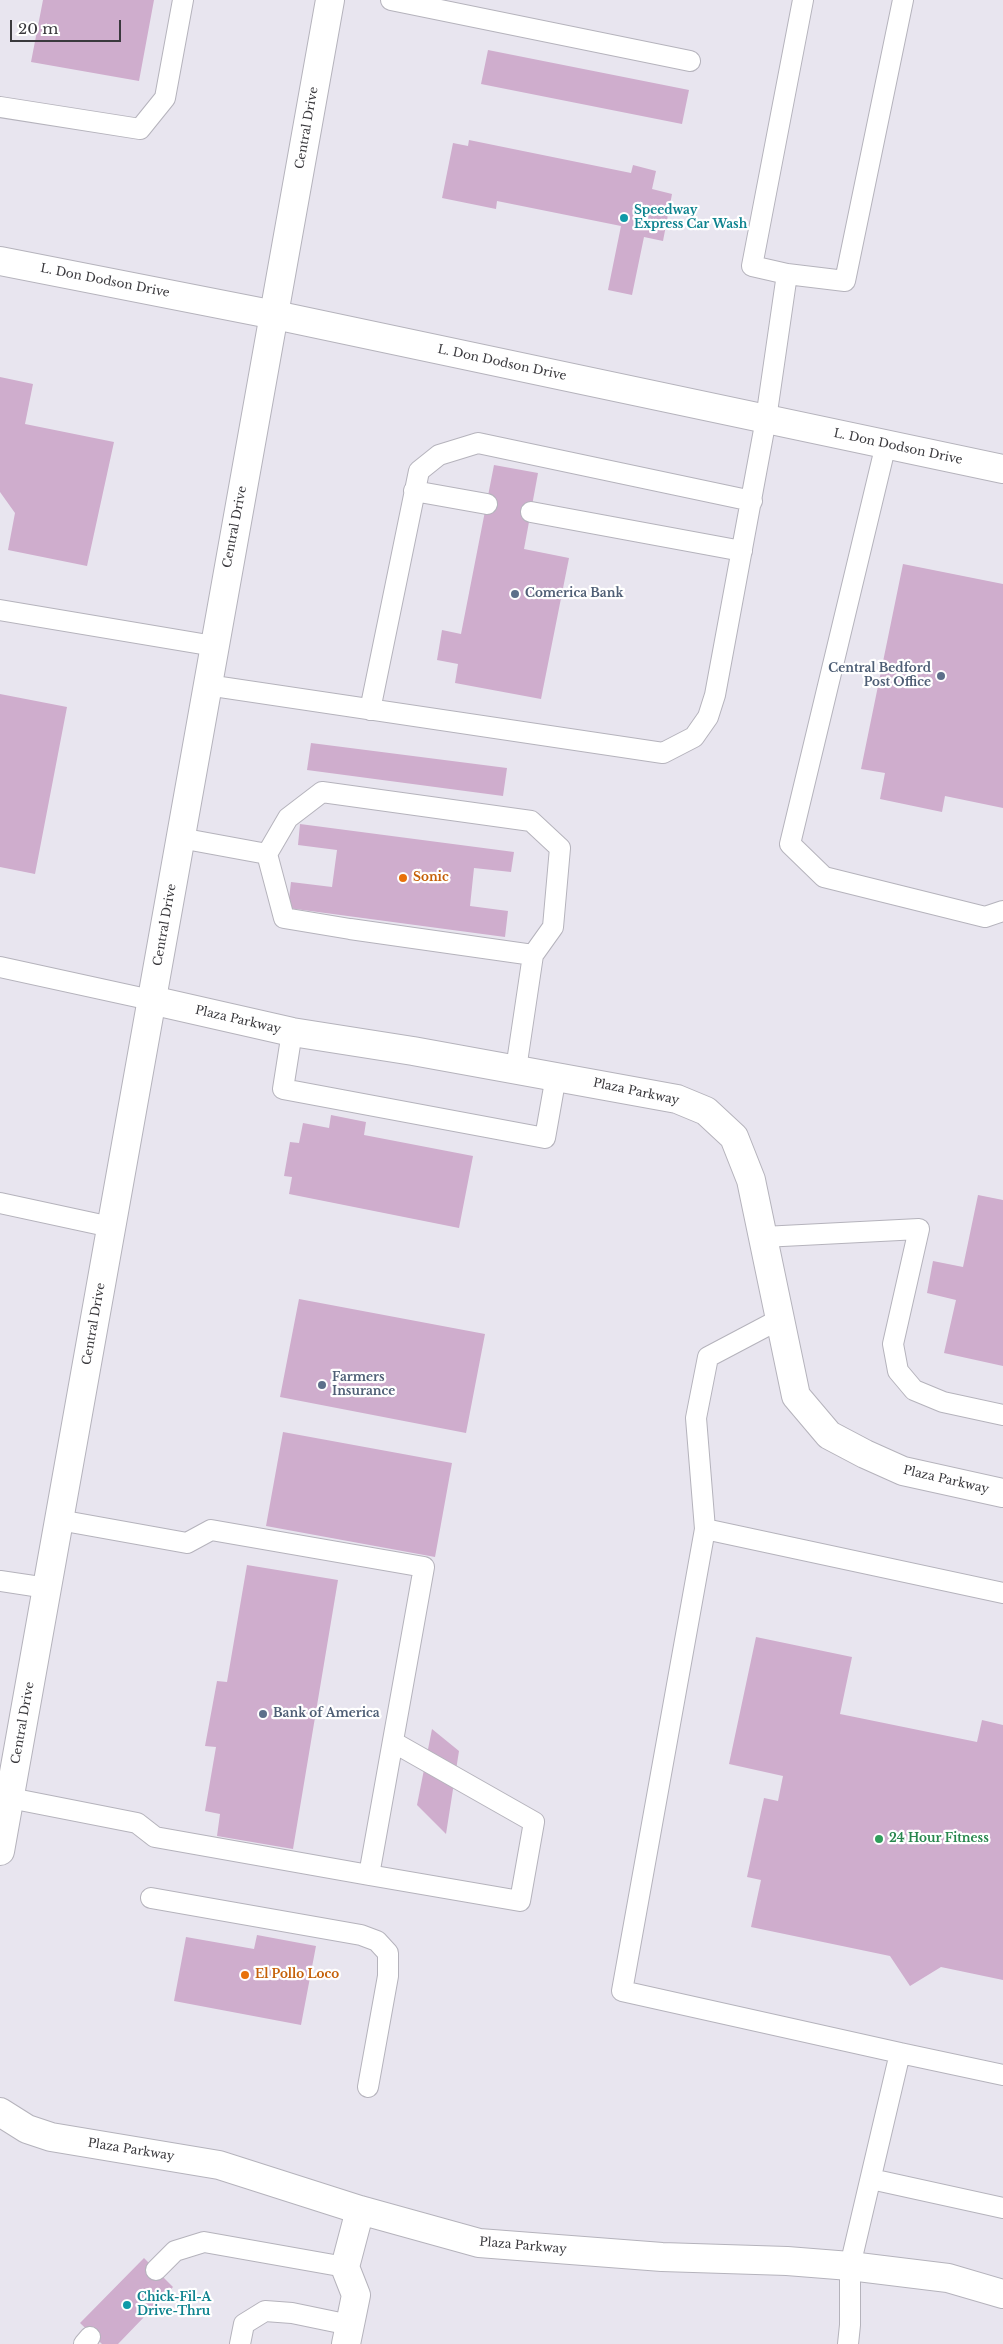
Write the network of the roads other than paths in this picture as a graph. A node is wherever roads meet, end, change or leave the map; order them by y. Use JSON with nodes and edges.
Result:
{"nodes":[{"id":1,"x":183,"y":0,"type":"edge"},
{"id":2,"x":330,"y":0,"type":"edge"},
{"id":3,"x":391,"y":0,"type":"edge"},
{"id":4,"x":803,"y":0,"type":"edge"},
{"id":5,"x":903,"y":0,"type":"edge"},
{"id":6,"x":690,"y":61,"type":"dead end"},
{"id":7,"x":0,"y":107,"type":"edge"},
{"id":8,"x":0,"y":261,"type":"edge"},
{"id":9,"x":787,"y":274,"type":"junction"},
{"id":10,"x":275,"y":314,"type":"junction"},
{"id":11,"x":766,"y":419,"type":"junction"},
{"id":12,"x":886,"y":444,"type":"junction"},
{"id":13,"x":1003,"y":469,"type":"edge"},
{"id":14,"x":416,"y":481,"type":"junction"},
{"id":15,"x":752,"y":501,"type":"junction"},
{"id":16,"x":487,"y":504,"type":"dead end"},
{"id":17,"x":531,"y":512,"type":"dead end"},
{"id":18,"x":742,"y":551,"type":"junction"},
{"id":19,"x":0,"y":610,"type":"edge"},
{"id":20,"x":214,"y":646,"type":"junction"},
{"id":21,"x":207,"y":685,"type":"junction"},
{"id":22,"x":370,"y":710,"type":"junction"},
{"id":23,"x":180,"y":838,"type":"junction"},
{"id":24,"x":267,"y":854,"type":"junction"},
{"id":25,"x":1003,"y":911,"type":"edge"},
{"id":26,"x":533,"y":955,"type":"junction"},
{"id":27,"x":0,"y":967,"type":"edge"},
{"id":28,"x":152,"y":1000,"type":"junction"},
{"id":29,"x":292,"y":1032,"type":"junction"},
{"id":30,"x":516,"y":1069,"type":"junction"},
{"id":31,"x":556,"y":1076,"type":"junction"},
{"id":32,"x":0,"y":1203,"type":"edge"},
{"id":33,"x":111,"y":1227,"type":"junction"},
{"id":34,"x":763,"y":1237,"type":"junction"},
{"id":35,"x":780,"y":1320,"type":"junction"},
{"id":36,"x":1003,"y":1415,"type":"edge"},
{"id":37,"x":1003,"y":1492,"type":"edge"},
{"id":38,"x":59,"y":1520,"type":"junction"},
{"id":39,"x":705,"y":1528,"type":"junction"},
{"id":40,"x":0,"y":1580,"type":"edge"},
{"id":41,"x":47,"y":1588,"type":"junction"},
{"id":42,"x":1003,"y":1593,"type":"edge"},
{"id":43,"x":393,"y":1742,"type":"junction"},
{"id":44,"x":5,"y":1797,"type":"edge"},
{"id":45,"x":0,"y":1851,"type":"edge"},
{"id":46,"x":369,"y":1875,"type":"junction"},
{"id":47,"x":151,"y":1898,"type":"dead end"},
{"id":48,"x":900,"y":2053,"type":"junction"},
{"id":49,"x":1003,"y":2075,"type":"edge"},
{"id":50,"x":368,"y":2086,"type":"dead end"},
{"id":51,"x":0,"y":2112,"type":"edge"},
{"id":52,"x":871,"y":2179,"type":"junction"},
{"id":53,"x":1003,"y":2208,"type":"edge"},
{"id":54,"x":360,"y":2210,"type":"junction"},
{"id":55,"x":850,"y":2266,"type":"junction"},
{"id":56,"x":345,"y":2267,"type":"junction"},
{"id":57,"x":156,"y":2270,"type":"dead end"},
{"id":58,"x":1003,"y":2294,"type":"edge"},
{"id":59,"x":348,"y":2335,"type":"edge"},
{"id":60,"x":240,"y":2344,"type":"edge"},
{"id":61,"x":848,"y":2344,"type":"edge"}],
"edges":[{"from":1,"to":7,"type":"lane"},
{"from":2,"to":10,"type":"street","name":"Central Drive"},
{"from":3,"to":6,"type":"lane"},
{"from":4,"to":9,"type":"lane"},
{"from":5,"to":9,"type":"lane"},
{"from":8,"to":10,"type":"street","name":"L. Don Dodson Drive"},
{"from":9,"to":11,"type":"lane"},
{"from":10,"to":11,"type":"street","name":"L. Don Dodson Drive"},
{"from":10,"to":20,"type":"street","name":"Central Drive"},
{"from":11,"to":12,"type":"street","name":"L. Don Dodson Drive"},
{"from":11,"to":15,"type":"lane"},
{"from":12,"to":13,"type":"street","name":"L. Don Dodson Drive"},
{"from":12,"to":25,"type":"lane"},
{"from":14,"to":15,"type":"lane"},
{"from":14,"to":16,"type":"lane"},
{"from":14,"to":22,"type":"lane"},
{"from":15,"to":18,"type":"lane"},
{"from":17,"to":18,"type":"lane"},
{"from":18,"to":22,"type":"lane"},
{"from":19,"to":20,"type":"lane"},
{"from":20,"to":21,"type":"street","name":"Central Drive"},
{"from":21,"to":22,"type":"lane"},
{"from":21,"to":23,"type":"street","name":"Central Drive"},
{"from":23,"to":24,"type":"lane"},
{"from":23,"to":28,"type":"street","name":"Central Drive"},
{"from":24,"to":26,"type":"lane"},
{"from":24,"to":26,"type":"lane"},
{"from":26,"to":30,"type":"lane"},
{"from":27,"to":28,"type":"lane"},
{"from":28,"to":29,"type":"street","name":"Plaza Parkway"},
{"from":28,"to":33,"type":"street","name":"Central Drive"},
{"from":29,"to":30,"type":"street","name":"Plaza Parkway"},
{"from":29,"to":31,"type":"lane"},
{"from":30,"to":31,"type":"street","name":"Plaza Parkway"},
{"from":31,"to":34,"type":"street","name":"Plaza Parkway"},
{"from":32,"to":33,"type":"lane"},
{"from":33,"to":38,"type":"street","name":"Central Drive"},
{"from":34,"to":35,"type":"street","name":"Plaza Parkway"},
{"from":34,"to":36,"type":"lane"},
{"from":35,"to":37,"type":"street","name":"Plaza Parkway"},
{"from":35,"to":39,"type":"lane"},
{"from":38,"to":41,"type":"street","name":"Central Drive"},
{"from":38,"to":43,"type":"lane"},
{"from":39,"to":42,"type":"lane"},
{"from":39,"to":48,"type":"lane"},
{"from":40,"to":41,"type":"lane"},
{"from":41,"to":44,"type":"street","name":"Central Drive"},
{"from":43,"to":46,"type":"lane"},
{"from":43,"to":46,"type":"lane"},
{"from":44,"to":45,"type":"street","name":"Central Drive"},
{"from":44,"to":46,"type":"lane"},
{"from":47,"to":50,"type":"lane"},
{"from":48,"to":49,"type":"lane"},
{"from":48,"to":52,"type":"lane"},
{"from":51,"to":54,"type":"street","name":"Plaza Parkway"},
{"from":52,"to":53,"type":"lane"},
{"from":52,"to":55,"type":"lane"},
{"from":54,"to":55,"type":"street","name":"Plaza Parkway"},
{"from":54,"to":56,"type":"street"},
{"from":55,"to":58,"type":"street","name":"Plaza Parkway"},
{"from":55,"to":61,"type":"lane"},
{"from":56,"to":57,"type":"lane"},
{"from":56,"to":59,"type":"street"},
{"from":59,"to":60,"type":"lane"}]}
